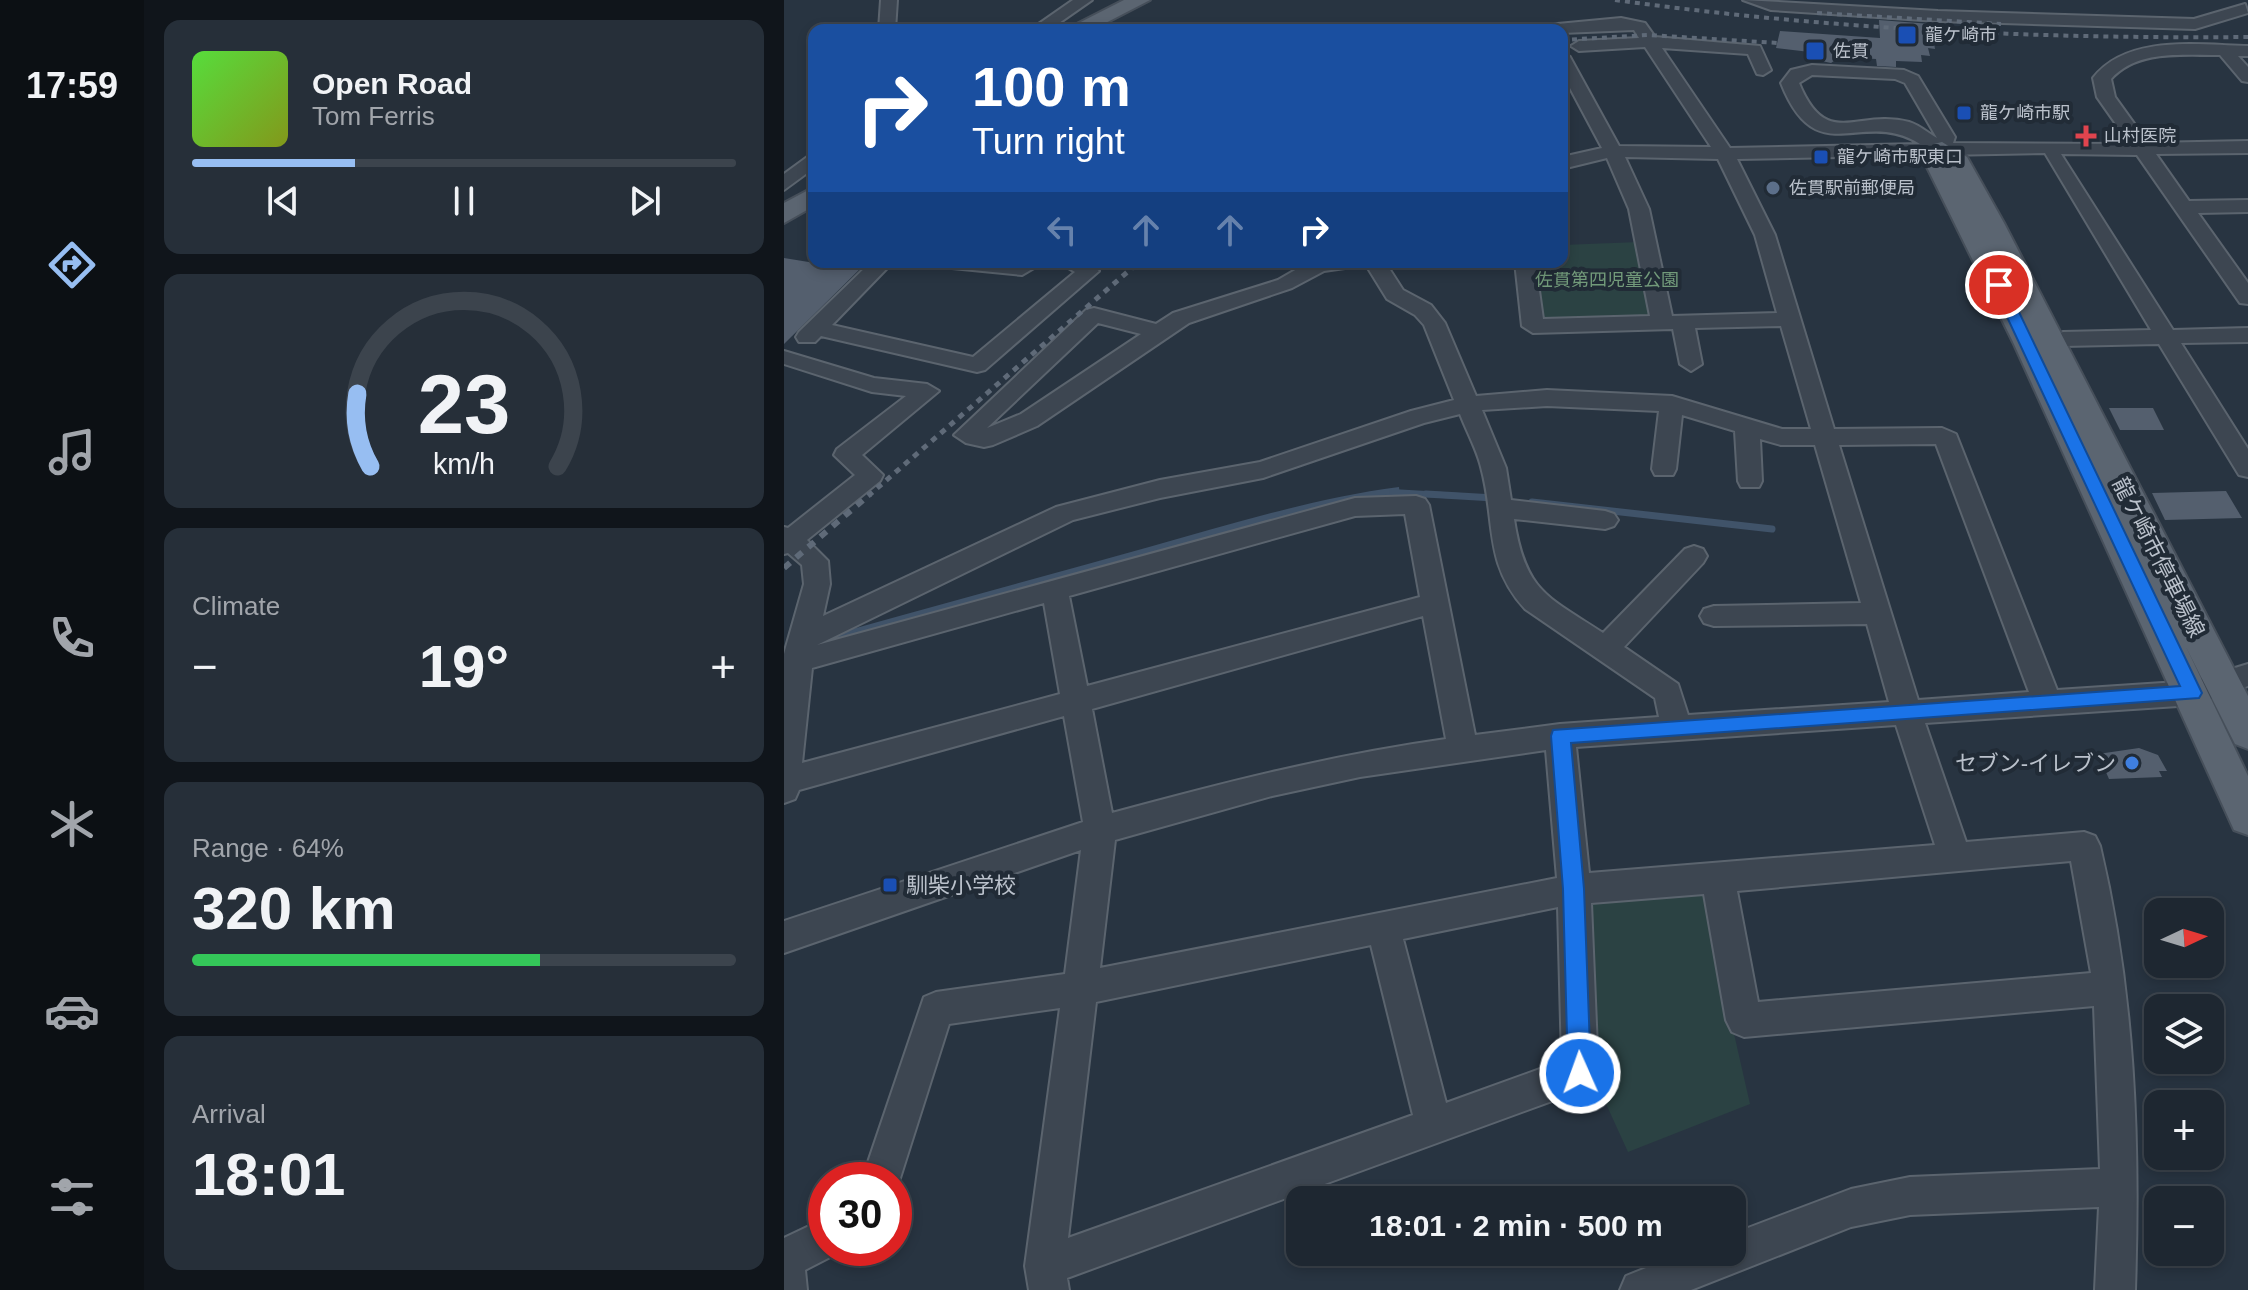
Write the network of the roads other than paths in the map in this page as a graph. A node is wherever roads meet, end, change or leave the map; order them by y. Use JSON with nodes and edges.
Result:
{"nodes":[{"id":1,"x":889,"y":0,"type":"edge"},
{"id":2,"x":1084,"y":0,"type":"edge"},
{"id":3,"x":1140,"y":0,"type":"edge"},
{"id":4,"x":1751,"y":0,"type":"edge"},
{"id":5,"x":1961,"y":0,"type":"edge"},
{"id":6,"x":1992,"y":0,"type":"edge"},
{"id":7,"x":2134,"y":0,"type":"edge"},
{"id":8,"x":2215,"y":0,"type":"edge"},
{"id":9,"x":2044,"y":2,"type":"dead end"},
{"id":10,"x":2247,"y":13,"type":"edge"},
{"id":11,"x":1968,"y":16,"type":"junction"},
{"id":12,"x":2150,"y":22,"type":"junction"},
{"id":13,"x":887,"y":24,"type":"edge"},
{"id":14,"x":1047,"y":24,"type":"edge"},
{"id":15,"x":1088,"y":24,"type":"edge"},
{"id":16,"x":1568,"y":28,"type":"edge"},
{"id":17,"x":1652,"y":42,"type":"junction"},
{"id":18,"x":1568,"y":47,"type":"edge"},
{"id":19,"x":2248,"y":49,"type":"edge"},
{"id":20,"x":2225,"y":51,"type":"junction"},
{"id":21,"x":2156,"y":53,"type":"junction"},
{"id":22,"x":1568,"y":68,"type":"edge"},
{"id":23,"x":1763,"y":70,"type":"dead end"},
{"id":24,"x":2248,"y":77,"type":"edge"},
{"id":25,"x":1582,"y":93,"type":"junction"},
{"id":26,"x":1568,"y":96,"type":"edge"},
{"id":27,"x":2248,"y":147,"type":"edge"},
{"id":28,"x":2141,"y":148,"type":"junction"},
{"id":29,"x":1942,"y":149,"type":"junction"},
{"id":30,"x":1614,"y":151,"type":"junction"},
{"id":31,"x":1725,"y":154,"type":"junction"},
{"id":32,"x":2053,"y":155,"type":"dead end"},
{"id":33,"x":1568,"y":162,"type":"edge"},
{"id":34,"x":808,"y":163,"type":"edge"},
{"id":35,"x":784,"y":184,"type":"edge"},
{"id":36,"x":808,"y":198,"type":"edge"},
{"id":37,"x":2248,"y":206,"type":"edge"},
{"id":38,"x":2184,"y":207,"type":"junction"},
{"id":39,"x":784,"y":215,"type":"edge"},
{"id":40,"x":2223,"y":262,"type":"junction"},
{"id":41,"x":2248,"y":262,"type":"edge"},
{"id":42,"x":877,"y":268,"type":"edge"},
{"id":43,"x":1082,"y":268,"type":"edge"},
{"id":44,"x":1314,"y":268,"type":"edge"},
{"id":45,"x":1379,"y":268,"type":"edge"},
{"id":46,"x":1526,"y":268,"type":"edge"},
{"id":47,"x":2248,"y":298,"type":"edge"},
{"id":48,"x":1791,"y":319,"type":"junction"},
{"id":49,"x":1672,"y":322,"type":"junction"},
{"id":50,"x":816,"y":328,"type":"junction"},
{"id":51,"x":1159,"y":332,"type":"junction"},
{"id":52,"x":2248,"y":335,"type":"edge"},
{"id":53,"x":2166,"y":337,"type":"junction"},
{"id":54,"x":2063,"y":339,"type":"dead end"},
{"id":55,"x":785,"y":358,"type":"edge"},
{"id":56,"x":1691,"y":364,"type":"dead end"},
{"id":57,"x":1672,"y":404,"type":"junction"},
{"id":58,"x":1466,"y":405,"type":"junction"},
{"id":59,"x":2248,"y":419,"type":"edge"},
{"id":60,"x":2218,"y":420,"type":"junction"},
{"id":61,"x":1747,"y":426,"type":"junction"},
{"id":62,"x":1827,"y":437,"type":"junction"},
{"id":63,"x":1664,"y":469,"type":"dead end"},
{"id":64,"x":2248,"y":469,"type":"edge"},
{"id":65,"x":1750,"y":481,"type":"dead end"},
{"id":66,"x":1499,"y":508,"type":"junction"},
{"id":67,"x":1605,"y":520,"type":"dead end"},
{"id":68,"x":786,"y":541,"type":"edge"},
{"id":69,"x":1694,"y":556,"type":"dead end"},
{"id":70,"x":1055,"y":592,"type":"junction"},
{"id":71,"x":1435,"y":603,"type":"junction"},
{"id":72,"x":1878,"y":613,"type":"junction"},
{"id":73,"x":1714,"y":616,"type":"dead end"},
{"id":74,"x":1605,"y":649,"type":"junction"},
{"id":75,"x":797,"y":655,"type":"edge"},
{"id":76,"x":2222,"y":684,"type":"edge"},
{"id":77,"x":1077,"y":699,"type":"junction"},
{"id":78,"x":2048,"y":704,"type":"junction"},
{"id":79,"x":1907,"y":713,"type":"junction"},
{"id":80,"x":1676,"y":728,"type":"junction"},
{"id":81,"x":2248,"y":733,"type":"edge"},
{"id":82,"x":1560,"y":736,"type":"junction"},
{"id":83,"x":1462,"y":747,"type":"junction"},
{"id":84,"x":784,"y":784,"type":"edge"},
{"id":85,"x":2248,"y":818,"type":"edge"},
{"id":86,"x":1100,"y":830,"type":"junction"},
{"id":87,"x":1955,"y":857,"type":"junction"},
{"id":88,"x":1718,"y":878,"type":"junction"},
{"id":89,"x":1574,"y":889,"type":"junction"},
{"id":90,"x":1383,"y":927,"type":"junction"},
{"id":91,"x":784,"y":937,"type":"edge"},
{"id":92,"x":1082,"y":988,"type":"junction"},
{"id":93,"x":2108,"y":988,"type":"junction"},
{"id":94,"x":1434,"y":1126,"type":"junction"},
{"id":95,"x":887,"y":1162,"type":"edge"},
{"id":96,"x":2120,"y":1187,"type":"junction"},
{"id":97,"x":808,"y":1248,"type":"edge"},
{"id":98,"x":784,"y":1262,"type":"edge"},
{"id":99,"x":1047,"y":1278,"type":"edge"},
{"id":100,"x":787,"y":1290,"type":"edge"},
{"id":101,"x":1640,"y":1290,"type":"edge"},
{"id":102,"x":2115,"y":1290,"type":"edge"}],
"edges":[{"from":1,"to":13,"type":"street"},
{"from":2,"to":14,"type":"street"},
{"from":3,"to":15,"type":"main road"},
{"from":4,"to":11,"type":"street"},
{"from":5,"to":11,"type":"street"},
{"from":6,"to":9,"type":"street"},
{"from":7,"to":12,"type":"street"},
{"from":8,"to":10,"type":"street"},
{"from":10,"to":12,"type":"street"},
{"from":11,"to":12,"type":"street"},
{"from":16,"to":17,"type":"street"},
{"from":17,"to":18,"type":"street"},
{"from":17,"to":23,"type":"street"},
{"from":17,"to":31,"type":"street"},
{"from":19,"to":20,"type":"street"},
{"from":19,"to":21,"type":"street"},
{"from":20,"to":21,"type":"street"},
{"from":20,"to":24,"type":"street"},
{"from":21,"to":28,"type":"street"},
{"from":22,"to":25,"type":"street"},
{"from":25,"to":26,"type":"street"},
{"from":25,"to":30,"type":"street"},
{"from":27,"to":28,"type":"street"},
{"from":28,"to":29,"type":"street"},
{"from":28,"to":38,"type":"street"},
{"from":29,"to":29,"type":"street"},
{"from":29,"to":31,"type":"street"},
{"from":29,"to":76,"type":"main road","name":"龍ケ崎市停車場線"},
{"from":30,"to":31,"type":"street"},
{"from":30,"to":33,"type":"street"},
{"from":30,"to":49,"type":"street"},
{"from":31,"to":48,"type":"street"},
{"from":32,"to":53,"type":"street"},
{"from":34,"to":35,"type":"street"},
{"from":36,"to":39,"type":"main road"},
{"from":37,"to":38,"type":"street"},
{"from":38,"to":40,"type":"street"},
{"from":40,"to":41,"type":"street"},
{"from":40,"to":47,"type":"street"},
{"from":42,"to":50,"type":"street"},
{"from":43,"to":50,"type":"street"},
{"from":44,"to":51,"type":"street"},
{"from":45,"to":58,"type":"street"},
{"from":46,"to":49,"type":"street"},
{"from":48,"to":49,"type":"street"},
{"from":48,"to":62,"type":"street"},
{"from":49,"to":56,"type":"street"},
{"from":50,"to":55,"type":"street"},
{"from":51,"to":51,"type":"street"},
{"from":52,"to":53,"type":"street"},
{"from":53,"to":54,"type":"street"},
{"from":53,"to":60,"type":"street"},
{"from":55,"to":68,"type":"street"},
{"from":57,"to":58,"type":"street"},
{"from":57,"to":61,"type":"street"},
{"from":57,"to":63,"type":"street"},
{"from":58,"to":66,"type":"street"},
{"from":58,"to":75,"type":"street"},
{"from":59,"to":60,"type":"street"},
{"from":60,"to":64,"type":"street"},
{"from":61,"to":62,"type":"street"},
{"from":61,"to":65,"type":"street"},
{"from":62,"to":72,"type":"street"},
{"from":62,"to":78,"type":"street"},
{"from":66,"to":67,"type":"street"},
{"from":66,"to":74,"type":"street"},
{"from":68,"to":75,"type":"street"},
{"from":69,"to":74,"type":"street"},
{"from":70,"to":71,"type":"street"},
{"from":70,"to":75,"type":"street"},
{"from":70,"to":77,"type":"street"},
{"from":71,"to":77,"type":"street"},
{"from":71,"to":83,"type":"street"},
{"from":72,"to":73,"type":"street"},
{"from":72,"to":79,"type":"street"},
{"from":74,"to":80,"type":"street"},
{"from":75,"to":84,"type":"street"},
{"from":76,"to":78,"type":"street"},
{"from":76,"to":81,"type":"main road","name":"龍ケ崎市停車場線"},
{"from":76,"to":85,"type":"main road","name":"龍ケ崎市停車場線"},
{"from":77,"to":84,"type":"street"},
{"from":77,"to":86,"type":"street"},
{"from":78,"to":79,"type":"street"},
{"from":79,"to":80,"type":"street"},
{"from":79,"to":87,"type":"street"},
{"from":80,"to":82,"type":"street"},
{"from":82,"to":83,"type":"street"},
{"from":82,"to":89,"type":"street"},
{"from":83,"to":86,"type":"street"},
{"from":86,"to":91,"type":"street"},
{"from":86,"to":92,"type":"street"},
{"from":87,"to":88,"type":"street"},
{"from":87,"to":93,"type":"street"},
{"from":88,"to":89,"type":"street"},
{"from":88,"to":93,"type":"street"},
{"from":89,"to":90,"type":"street"},
{"from":89,"to":94,"type":"street"},
{"from":90,"to":92,"type":"street"},
{"from":90,"to":94,"type":"street"},
{"from":92,"to":95,"type":"street"},
{"from":92,"to":99,"type":"street"},
{"from":93,"to":96,"type":"street"},
{"from":94,"to":99,"type":"street"},
{"from":96,"to":101,"type":"street"},
{"from":96,"to":102,"type":"street"},
{"from":97,"to":98,"type":"street"},
{"from":98,"to":100,"type":"street"}]}
